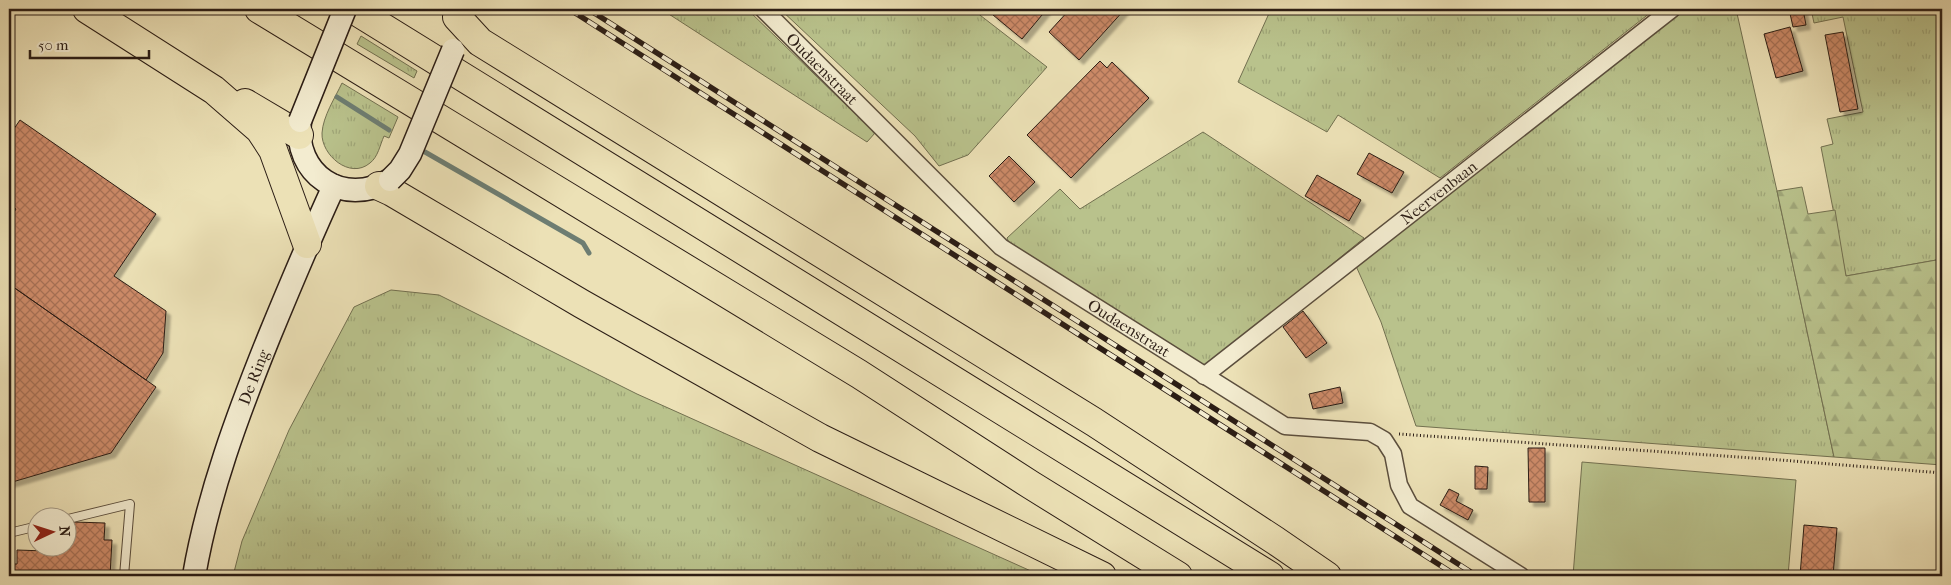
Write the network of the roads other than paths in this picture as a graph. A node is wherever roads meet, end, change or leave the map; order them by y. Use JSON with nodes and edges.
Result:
{"nodes":[{"id":1,"x":87,"y":9,"type":"edge"},
{"id":2,"x":259,"y":9,"type":"edge"},
{"id":3,"x":345,"y":9,"type":"edge"},
{"id":4,"x":353,"y":9,"type":"edge"},
{"id":5,"x":763,"y":9,"type":"edge"},
{"id":6,"x":1672,"y":9,"type":"edge"},
{"id":7,"x":457,"y":13,"type":"edge"},
{"id":8,"x":214,"y":90,"type":"junction"},
{"id":9,"x":300,"y":128,"type":"junction"},
{"id":10,"x":384,"y":183,"type":"junction"},
{"id":11,"x":334,"y":186,"type":"junction"},
{"id":12,"x":307,"y":244,"type":"junction"},
{"id":13,"x":1204,"y":376,"type":"junction"},
{"id":14,"x":78,"y":517,"type":"edge"},
{"id":15,"x":28,"y":528,"type":"edge"},
{"id":16,"x":9,"y":533,"type":"edge"},
{"id":17,"x":124,"y":576,"type":"edge"},
{"id":18,"x":194,"y":576,"type":"edge"},
{"id":19,"x":1102,"y":576,"type":"edge"},
{"id":20,"x":1178,"y":576,"type":"edge"},
{"id":21,"x":1270,"y":576,"type":"edge"},
{"id":22,"x":1326,"y":576,"type":"edge"},
{"id":23,"x":1521,"y":576,"type":"edge"}],
"edges":[{"from":1,"to":8,"type":"highway"},
{"from":2,"to":20,"type":"highway"},
{"from":3,"to":9,"type":"main road","bridge":true},
{"from":4,"to":21,"type":"highway"},
{"from":5,"to":13,"type":"street","name":"Oudaenstraat"},
{"from":6,"to":13,"type":"street","name":"Neervenbaan"},
{"from":7,"to":10,"type":"main road","bridge":true},
{"from":7,"to":22,"type":"highway"},
{"from":8,"to":9,"type":"highway"},
{"from":8,"to":12,"type":"highway"},
{"from":9,"to":11,"type":"main road"},
{"from":10,"to":11,"type":"main road"},
{"from":10,"to":19,"type":"highway"},
{"from":11,"to":12,"type":"main road","name":"De Ring"},
{"from":12,"to":18,"type":"main road","name":"De Ring"},
{"from":13,"to":23,"type":"street","name":"Oudaenstraat"},
{"from":14,"to":17,"type":"lane"},
{"from":15,"to":16,"type":"lane"}]}
